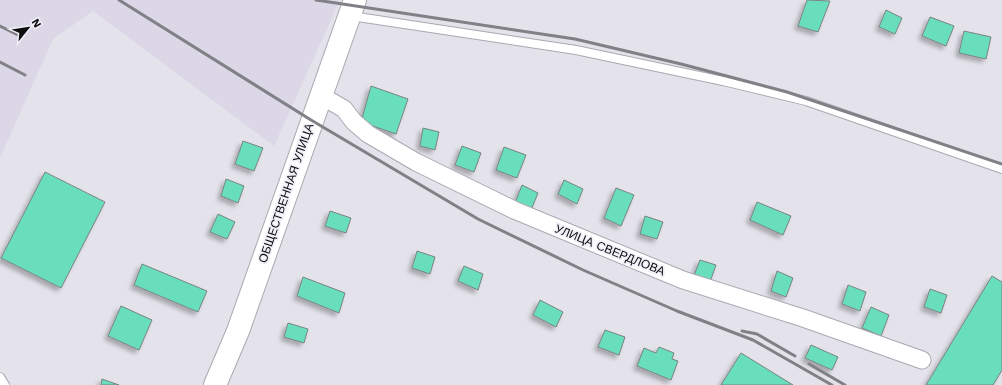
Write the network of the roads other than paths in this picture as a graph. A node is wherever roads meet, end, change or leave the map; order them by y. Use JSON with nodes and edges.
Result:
{"nodes":[{"id":1,"x":352,"y":8,"type":"edge"},
{"id":2,"x":320,"y":95,"type":"junction"},
{"id":3,"x":1002,"y":169,"type":"edge"},
{"id":4,"x":922,"y":360,"type":"dead end"},
{"id":5,"x":0,"y":376,"type":"edge"},
{"id":6,"x":5,"y":385,"type":"edge"},
{"id":7,"x":215,"y":385,"type":"edge"}],
"edges":[{"from":1,"to":2,"type":"main road","name":"ОБЩЕСТВЕННАЯ УЛИЦА"},
{"from":1,"to":3,"type":"lane"},
{"from":2,"to":4,"type":"street","name":"УЛИЦА СВЕРДЛОВА"},
{"from":2,"to":7,"type":"main road","name":"ОБЩЕСТВЕННАЯ УЛИЦА"},
{"from":5,"to":6,"type":"lane"}]}
